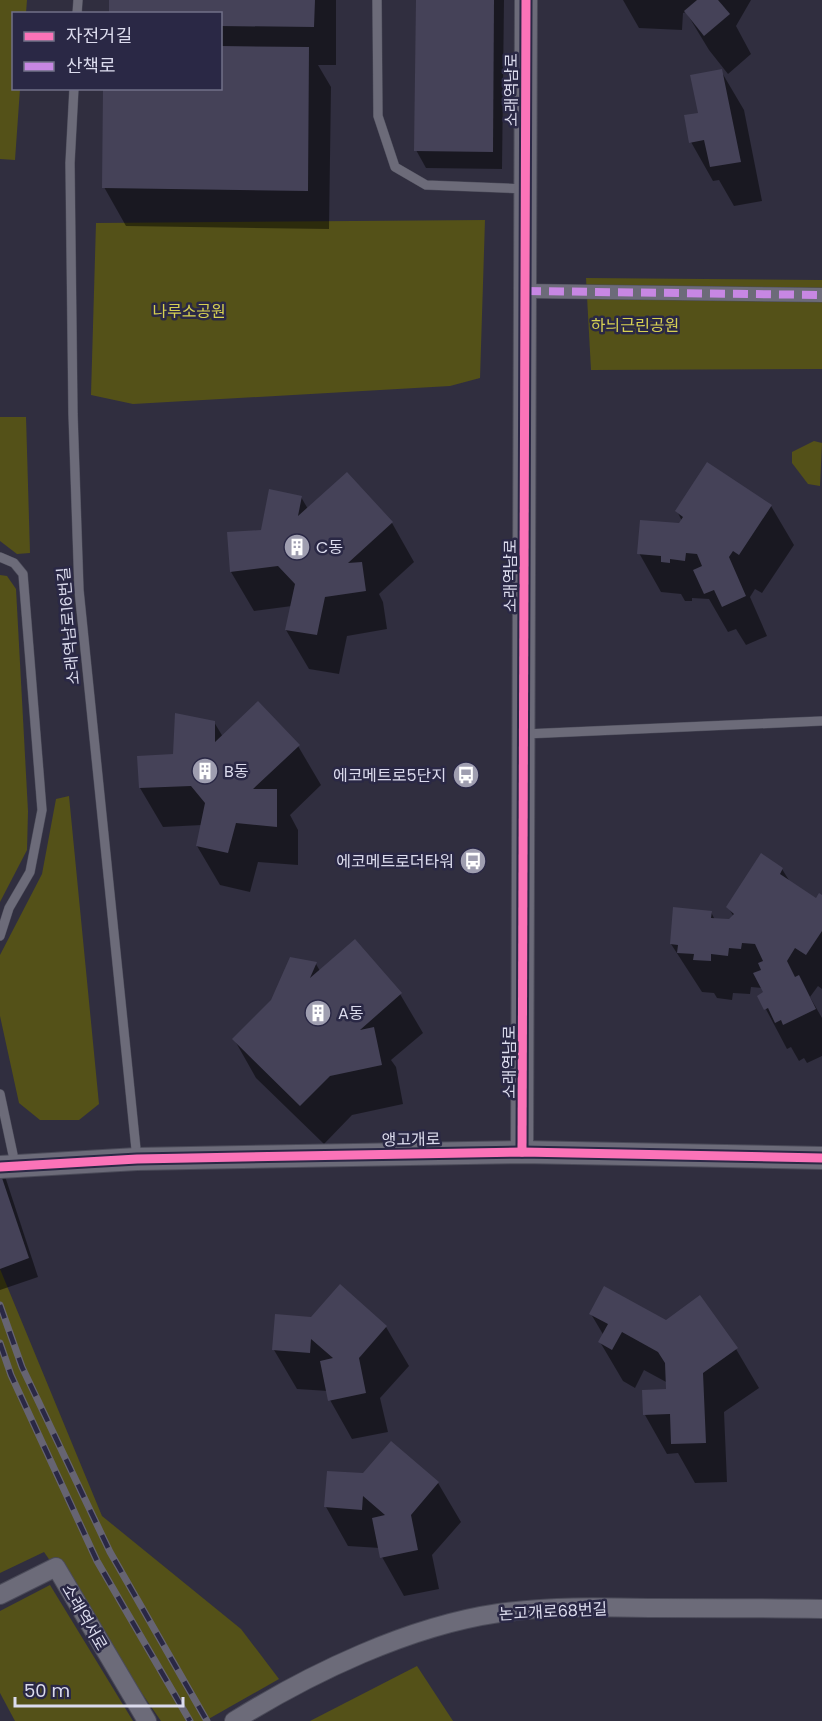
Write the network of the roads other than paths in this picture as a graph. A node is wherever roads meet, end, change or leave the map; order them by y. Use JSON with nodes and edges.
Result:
{"nodes":[{"id":1,"x":377,"y":0,"type":"edge"},
{"id":2,"x":526,"y":0,"type":"edge"},
{"id":3,"x":74,"y":90,"type":"edge"},
{"id":4,"x":526,"y":189,"type":"junction"},
{"id":5,"x":526,"y":291,"type":"junction"},
{"id":6,"x":822,"y":295,"type":"edge"},
{"id":7,"x":0,"y":557,"type":"edge"},
{"id":8,"x":822,"y":721,"type":"edge"},
{"id":9,"x":525,"y":734,"type":"junction"},
{"id":10,"x":0,"y":936,"type":"edge"},
{"id":11,"x":0,"y":1094,"type":"edge"},
{"id":12,"x":522,"y":1152,"type":"junction"},
{"id":13,"x":822,"y":1158,"type":"edge"},
{"id":14,"x":137,"y":1159,"type":"junction"},
{"id":15,"x":7,"y":1166,"type":"edge"},
{"id":16,"x":0,"y":1595,"type":"edge"},
{"id":17,"x":822,"y":1609,"type":"edge"},
{"id":18,"x":147,"y":1721,"type":"edge"},
{"id":19,"x":234,"y":1721,"type":"edge"}],
"edges":[{"from":1,"to":4,"type":"lane"},
{"from":2,"to":4,"type":"street","name":"소래역남로"},
{"from":3,"to":14,"type":"lane","name":"소래역남로16번길"},
{"from":4,"to":5,"type":"street","name":"소래역남로"},
{"from":5,"to":6,"type":"street"},
{"from":5,"to":9,"type":"street","name":"소래역남로"},
{"from":7,"to":10,"type":"lane"},
{"from":8,"to":9,"type":"lane"},
{"from":9,"to":12,"type":"street","name":"소래역남로"},
{"from":11,"to":15,"type":"lane"},
{"from":12,"to":13,"type":"street","name":"앵고개로"},
{"from":12,"to":14,"type":"street","name":"앵고개로"},
{"from":14,"to":15,"type":"street","name":"앵고개로"},
{"from":16,"to":18,"type":"street","name":"소래역서로"},
{"from":17,"to":19,"type":"street","name":"논고개로68번길"}]}
